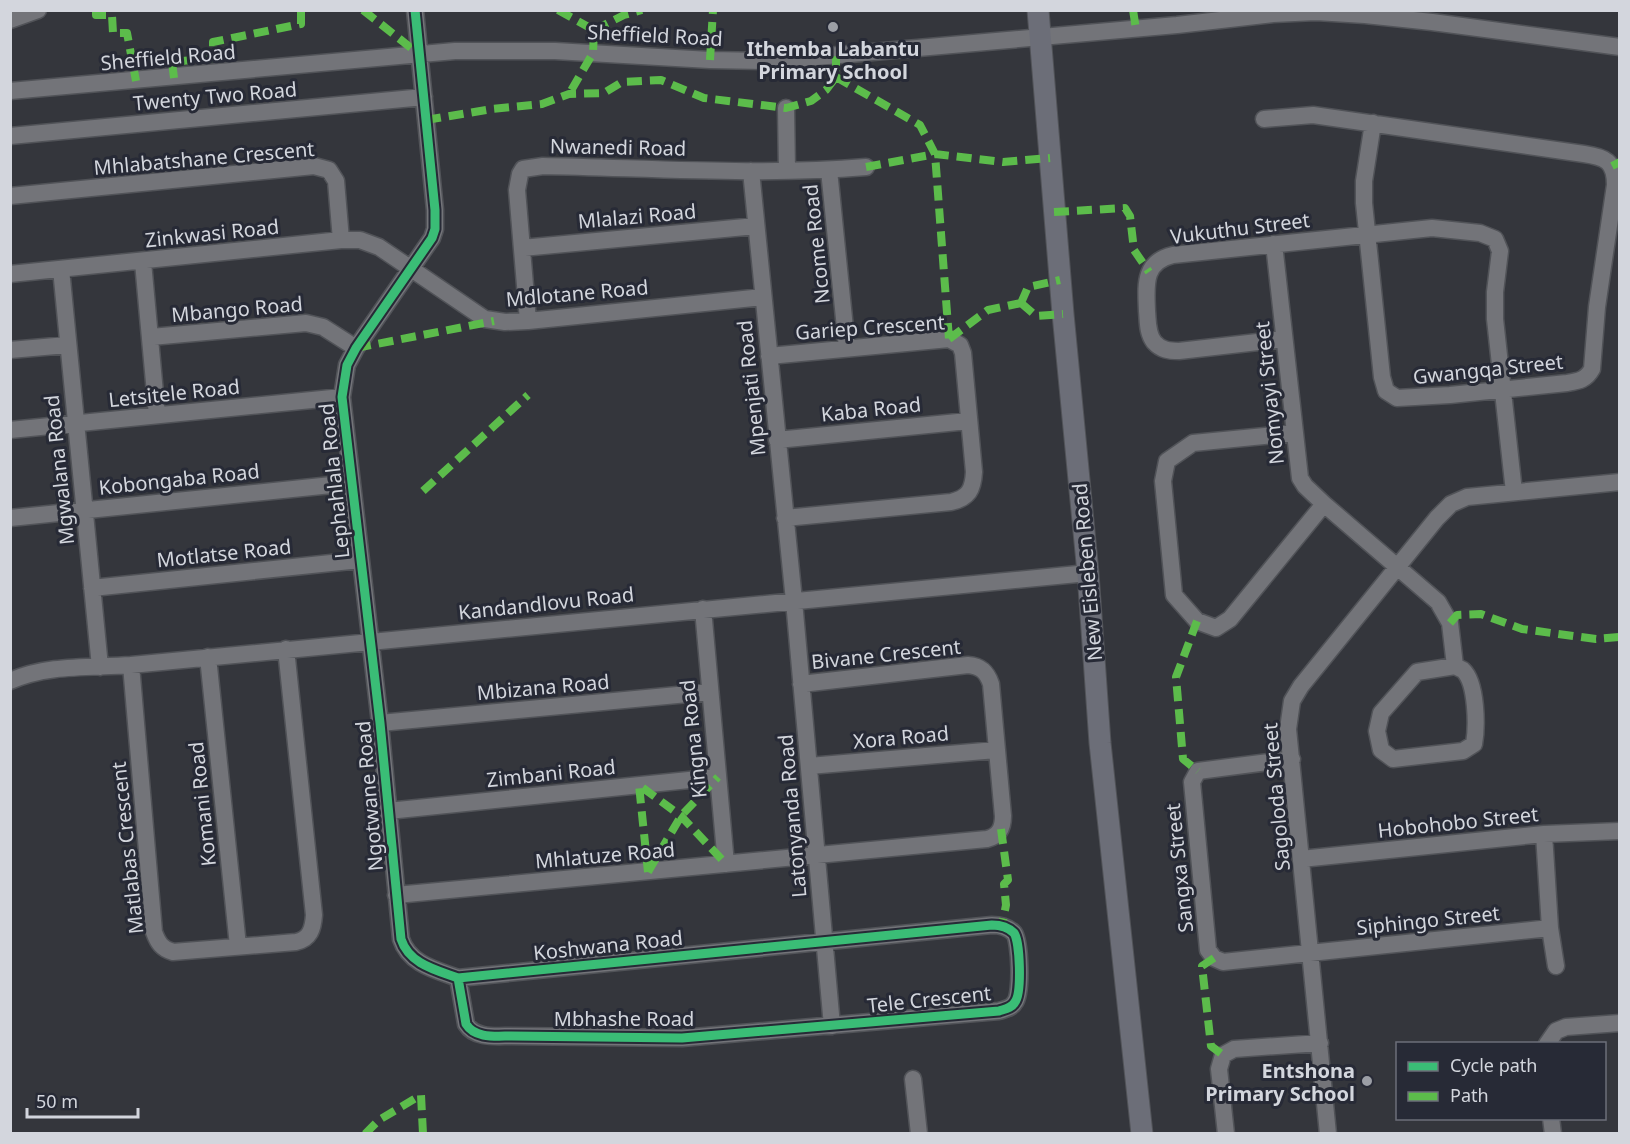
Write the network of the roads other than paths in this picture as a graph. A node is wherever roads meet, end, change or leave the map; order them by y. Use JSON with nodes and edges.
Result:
{"nodes":[{"id":1,"x":38,"y":10,"type":"edge"},
{"id":2,"x":415,"y":10,"type":"edge"},
{"id":3,"x":1038,"y":10,"type":"edge"},
{"id":4,"x":1471,"y":10,"type":"edge"},
{"id":5,"x":10,"y":20,"type":"edge"},
{"id":6,"x":1468,"y":27,"type":"junction"},
{"id":7,"x":1040,"y":36,"type":"junction"},
{"id":8,"x":1620,"y":47,"type":"edge"},
{"id":9,"x":420,"y":55,"type":"junction"},
{"id":10,"x":10,"y":91,"type":"edge"},
{"id":11,"x":424,"y":97,"type":"junction"},
{"id":12,"x":786,"y":108,"type":"dead end"},
{"id":13,"x":1264,"y":119,"type":"dead end"},
{"id":14,"x":1373,"y":123,"type":"junction"},
{"id":15,"x":10,"y":136,"type":"edge"},
{"id":16,"x":866,"y":168,"type":"dead end"},
{"id":17,"x":829,"y":170,"type":"junction"},
{"id":18,"x":751,"y":171,"type":"junction"},
{"id":19,"x":787,"y":171,"type":"junction"},
{"id":20,"x":10,"y":196,"type":"edge"},
{"id":21,"x":756,"y":226,"type":"junction"},
{"id":22,"x":1367,"y":234,"type":"junction"},
{"id":23,"x":341,"y":240,"type":"junction"},
{"id":24,"x":1274,"y":244,"type":"junction"},
{"id":25,"x":522,"y":248,"type":"junction"},
{"id":26,"x":143,"y":262,"type":"junction"},
{"id":27,"x":410,"y":268,"type":"junction"},
{"id":28,"x":61,"y":269,"type":"junction"},
{"id":29,"x":10,"y":274,"type":"edge"},
{"id":30,"x":763,"y":297,"type":"junction"},
{"id":31,"x":528,"y":321,"type":"junction"},
{"id":32,"x":150,"y":337,"type":"junction"},
{"id":33,"x":1284,"y":339,"type":"junction"},
{"id":34,"x":67,"y":345,"type":"junction"},
{"id":35,"x":356,"y":348,"type":"junction"},
{"id":36,"x":847,"y":348,"type":"junction"},
{"id":37,"x":10,"y":350,"type":"edge"},
{"id":38,"x":769,"y":356,"type":"junction"},
{"id":39,"x":1502,"y":389,"type":"junction"},
{"id":40,"x":342,"y":397,"type":"junction"},
{"id":41,"x":157,"y":415,"type":"junction"},
{"id":42,"x":969,"y":420,"type":"junction"},
{"id":43,"x":75,"y":424,"type":"junction"},
{"id":44,"x":10,"y":430,"type":"edge"},
{"id":45,"x":1294,"y":432,"type":"junction"},
{"id":46,"x":777,"y":440,"type":"junction"},
{"id":47,"x":1620,"y":482,"type":"edge"},
{"id":48,"x":351,"y":483,"type":"junction"},
{"id":49,"x":1514,"y":492,"type":"junction"},
{"id":50,"x":1324,"y":504,"type":"junction"},
{"id":51,"x":84,"y":510,"type":"junction"},
{"id":52,"x":10,"y":518,"type":"edge"},
{"id":53,"x":785,"y":518,"type":"junction"},
{"id":54,"x":360,"y":560,"type":"junction"},
{"id":55,"x":1398,"y":566,"type":"junction"},
{"id":56,"x":1088,"y":573,"type":"junction"},
{"id":57,"x":92,"y":588,"type":"junction"},
{"id":58,"x":794,"y":601,"type":"junction"},
{"id":59,"x":703,"y":609,"type":"junction"},
{"id":60,"x":371,"y":642,"type":"junction"},
{"id":61,"x":286,"y":649,"type":"junction"},
{"id":62,"x":208,"y":657,"type":"junction"},
{"id":63,"x":131,"y":665,"type":"junction"},
{"id":64,"x":1455,"y":666,"type":"junction"},
{"id":65,"x":100,"y":667,"type":"junction"},
{"id":66,"x":10,"y":681,"type":"edge"},
{"id":67,"x":801,"y":684,"type":"junction"},
{"id":68,"x":709,"y":692,"type":"junction"},
{"id":69,"x":380,"y":723,"type":"junction"},
{"id":70,"x":996,"y":750,"type":"junction"},
{"id":71,"x":1292,"y":759,"type":"junction"},
{"id":72,"x":809,"y":766,"type":"junction"},
{"id":73,"x":718,"y":777,"type":"junction"},
{"id":74,"x":388,"y":811,"type":"junction"},
{"id":75,"x":1620,"y":831,"type":"edge"},
{"id":76,"x":1544,"y":834,"type":"junction"},
{"id":77,"x":817,"y":855,"type":"junction"},
{"id":78,"x":1301,"y":859,"type":"junction"},
{"id":79,"x":726,"y":864,"type":"junction"},
{"id":80,"x":396,"y":895,"type":"junction"},
{"id":81,"x":1550,"y":928,"type":"junction"},
{"id":82,"x":824,"y":942,"type":"junction"},
{"id":83,"x":238,"y":946,"type":"junction"},
{"id":84,"x":404,"y":948,"type":"joint"},
{"id":85,"x":1310,"y":953,"type":"junction"},
{"id":86,"x":1556,"y":966,"type":"dead end"},
{"id":87,"x":458,"y":978,"type":"junction"},
{"id":88,"x":1620,"y":1023,"type":"edge"},
{"id":89,"x":832,"y":1026,"type":"junction"},
{"id":90,"x":1548,"y":1042,"type":"edge"},
{"id":91,"x":1320,"y":1043,"type":"junction"},
{"id":92,"x":913,"y":1079,"type":"dead end"},
{"id":93,"x":919,"y":1134,"type":"edge"},
{"id":94,"x":1142,"y":1134,"type":"edge"},
{"id":95,"x":1226,"y":1134,"type":"edge"},
{"id":96,"x":1328,"y":1134,"type":"edge"}],
"edges":[{"from":1,"to":5,"type":"street"},
{"from":2,"to":9,"type":"street","name":"Lephahlala Road"},
{"from":3,"to":7,"type":"main road","name":"New Eisleben Road"},
{"from":4,"to":6,"type":"street"},
{"from":6,"to":7,"type":"street","name":"Sheffield Road"},
{"from":6,"to":8,"type":"street","name":"Sheffield Road"},
{"from":7,"to":9,"type":"street","name":"Sheffield Road"},
{"from":7,"to":56,"type":"main road","name":"New Eisleben Road"},
{"from":9,"to":10,"type":"street","name":"Sheffield Road"},
{"from":9,"to":11,"type":"street","name":"Lephahlala Road"},
{"from":11,"to":15,"type":"street","name":"Twenty Two Road"},
{"from":11,"to":27,"type":"street","name":"Lephahlala Road"},
{"from":12,"to":19,"type":"street"},
{"from":13,"to":14,"type":"street"},
{"from":14,"to":22,"type":"street","name":"Gwangqa Street"},
{"from":14,"to":39,"type":"street","name":"Gwangqa Street"},
{"from":16,"to":17,"type":"street","name":"Nwanedi Road"},
{"from":17,"to":19,"type":"street","name":"Nwanedi Road"},
{"from":17,"to":36,"type":"street","name":"Ncome Road"},
{"from":18,"to":19,"type":"street","name":"Nwanedi Road"},
{"from":18,"to":21,"type":"street","name":"Mpenjati Road"},
{"from":18,"to":25,"type":"street","name":"Nwanedi Road"},
{"from":20,"to":23,"type":"street","name":"Mhlabatshane Crescent"},
{"from":21,"to":25,"type":"street","name":"Mlalazi Road"},
{"from":21,"to":30,"type":"street","name":"Mpenjati Road"},
{"from":22,"to":24,"type":"street","name":"Vukuthu Street"},
{"from":22,"to":39,"type":"street","name":"Gwangqa Street"},
{"from":22,"to":39,"type":"street"},
{"from":23,"to":26,"type":"street","name":"Zinkwasi Road"},
{"from":23,"to":27,"type":"street","name":"Zinkwasi Road"},
{"from":24,"to":33,"type":"street","name":"Nomyayi Street"},
{"from":24,"to":33,"type":"street","name":"Vukuthu Street"},
{"from":25,"to":31,"type":"street","name":"Nwanedi Road"},
{"from":26,"to":28,"type":"street","name":"Zinkwasi Road"},
{"from":26,"to":32,"type":"street"},
{"from":27,"to":31,"type":"street","name":"Mdlotane Road"},
{"from":27,"to":35,"type":"street","name":"Lephahlala Road"},
{"from":28,"to":29,"type":"street","name":"Zinkwasi Road"},
{"from":28,"to":34,"type":"street","name":"Mgwalana Road"},
{"from":30,"to":31,"type":"street","name":"Mdlotane Road"},
{"from":30,"to":38,"type":"street","name":"Mpenjati Road"},
{"from":32,"to":35,"type":"street","name":"Mbango Road"},
{"from":32,"to":41,"type":"street"},
{"from":33,"to":45,"type":"street","name":"Nomyayi Street"},
{"from":34,"to":37,"type":"street"},
{"from":34,"to":43,"type":"street","name":"Mgwalana Road"},
{"from":35,"to":40,"type":"street","name":"Lephahlala Road"},
{"from":36,"to":38,"type":"street","name":"Gariep Crescent"},
{"from":36,"to":42,"type":"street","name":"Gariep Crescent"},
{"from":38,"to":46,"type":"street","name":"Mpenjati Road"},
{"from":39,"to":49,"type":"street"},
{"from":40,"to":41,"type":"street","name":"Letsitele Road"},
{"from":40,"to":48,"type":"street","name":"Lephahlala Road"},
{"from":41,"to":43,"type":"street","name":"Letsitele Road"},
{"from":42,"to":46,"type":"street","name":"Kaba Road"},
{"from":42,"to":53,"type":"street","name":"Gariep Crescent"},
{"from":43,"to":44,"type":"street","name":"Letsitele Road"},
{"from":43,"to":51,"type":"street","name":"Mgwalana Road"},
{"from":45,"to":50,"type":"street","name":"Nomyayi Street"},
{"from":45,"to":50,"type":"street"},
{"from":46,"to":53,"type":"street","name":"Mpenjati Road"},
{"from":47,"to":49,"type":"street","name":"Sagoloda Street"},
{"from":48,"to":51,"type":"street","name":"Kobongaba Road"},
{"from":48,"to":54,"type":"street","name":"Lephahlala Road"},
{"from":49,"to":55,"type":"street","name":"Sagoloda Street"},
{"from":50,"to":55,"type":"street","name":"Nomyayi Street"},
{"from":51,"to":52,"type":"street","name":"Kobongaba Road"},
{"from":51,"to":57,"type":"street","name":"Mgwalana Road"},
{"from":53,"to":58,"type":"street","name":"Mpenjati Road"},
{"from":54,"to":57,"type":"street","name":"Motlatse Road"},
{"from":54,"to":60,"type":"street","name":"Lephahlala Road"},
{"from":55,"to":64,"type":"street","name":"Nomyayi Street"},
{"from":55,"to":71,"type":"street","name":"Sagoloda Street"},
{"from":56,"to":58,"type":"street","name":"Kandandlovu Road"},
{"from":56,"to":94,"type":"main road","name":"New Eisleben Road"},
{"from":57,"to":65,"type":"street","name":"Mgwalana Road"},
{"from":58,"to":59,"type":"street","name":"Kandandlovu Road"},
{"from":58,"to":67,"type":"street","name":"Latonyanda Road"},
{"from":59,"to":60,"type":"street","name":"Kandandlovu Road"},
{"from":59,"to":68,"type":"street","name":"Kingna Road"},
{"from":60,"to":61,"type":"street","name":"Kandandlovu Road"},
{"from":60,"to":69,"type":"street","name":"Ngotwane Road"},
{"from":61,"to":62,"type":"street","name":"Kandandlovu Road"},
{"from":61,"to":83,"type":"street","name":"Matlabas Crescent"},
{"from":62,"to":63,"type":"street","name":"Kandandlovu Road"},
{"from":62,"to":83,"type":"street","name":"Komani Road"},
{"from":63,"to":65,"type":"street","name":"Kandandlovu Road"},
{"from":63,"to":83,"type":"street","name":"Matlabas Crescent"},
{"from":64,"to":64,"type":"street"},
{"from":65,"to":66,"type":"street","name":"Kandandlovu Road"},
{"from":67,"to":70,"type":"street","name":"Bivane Crescent"},
{"from":67,"to":72,"type":"street","name":"Latonyanda Road"},
{"from":68,"to":69,"type":"street","name":"Mbizana Road"},
{"from":68,"to":73,"type":"street","name":"Kingna Road"},
{"from":69,"to":74,"type":"street","name":"Ngotwane Road"},
{"from":70,"to":72,"type":"street","name":"Xora Road"},
{"from":70,"to":77,"type":"street","name":"Bivane Crescent"},
{"from":71,"to":78,"type":"street","name":"Sagoloda Street"},
{"from":71,"to":85,"type":"street","name":"Sangxa Street"},
{"from":72,"to":77,"type":"street","name":"Latonyanda Road"},
{"from":73,"to":74,"type":"street","name":"Zimbani Road"},
{"from":73,"to":79,"type":"street","name":"Kingna Road"},
{"from":74,"to":80,"type":"street","name":"Ngotwane Road"},
{"from":75,"to":76,"type":"street","name":"Hobohobo Street"},
{"from":76,"to":78,"type":"street","name":"Hobohobo Street"},
{"from":76,"to":81,"type":"street"},
{"from":77,"to":79,"type":"street","name":"Mhlatuze Road"},
{"from":77,"to":82,"type":"street","name":"Latonyanda Road"},
{"from":78,"to":85,"type":"street","name":"Sagoloda Street"},
{"from":79,"to":80,"type":"street","name":"Mhlatuze Road"},
{"from":80,"to":84,"type":"street","name":"Ngotwane Road"},
{"from":81,"to":85,"type":"street","name":"Siphingo Street"},
{"from":81,"to":86,"type":"street"},
{"from":82,"to":87,"type":"street","name":"Koshwana Road"},
{"from":82,"to":89,"type":"street","name":"Latonyanda Road"},
{"from":82,"to":89,"type":"street","name":"Tele Crescent"},
{"from":84,"to":87,"type":"street","name":"Koshwana Road"},
{"from":85,"to":91,"type":"street","name":"Sagoloda Street"},
{"from":87,"to":89,"type":"street","name":"Mbhashe Road"},
{"from":88,"to":90,"type":"street"},
{"from":91,"to":95,"type":"street"},
{"from":91,"to":96,"type":"street","name":"Sagoloda Street"},
{"from":92,"to":93,"type":"street"}]}
